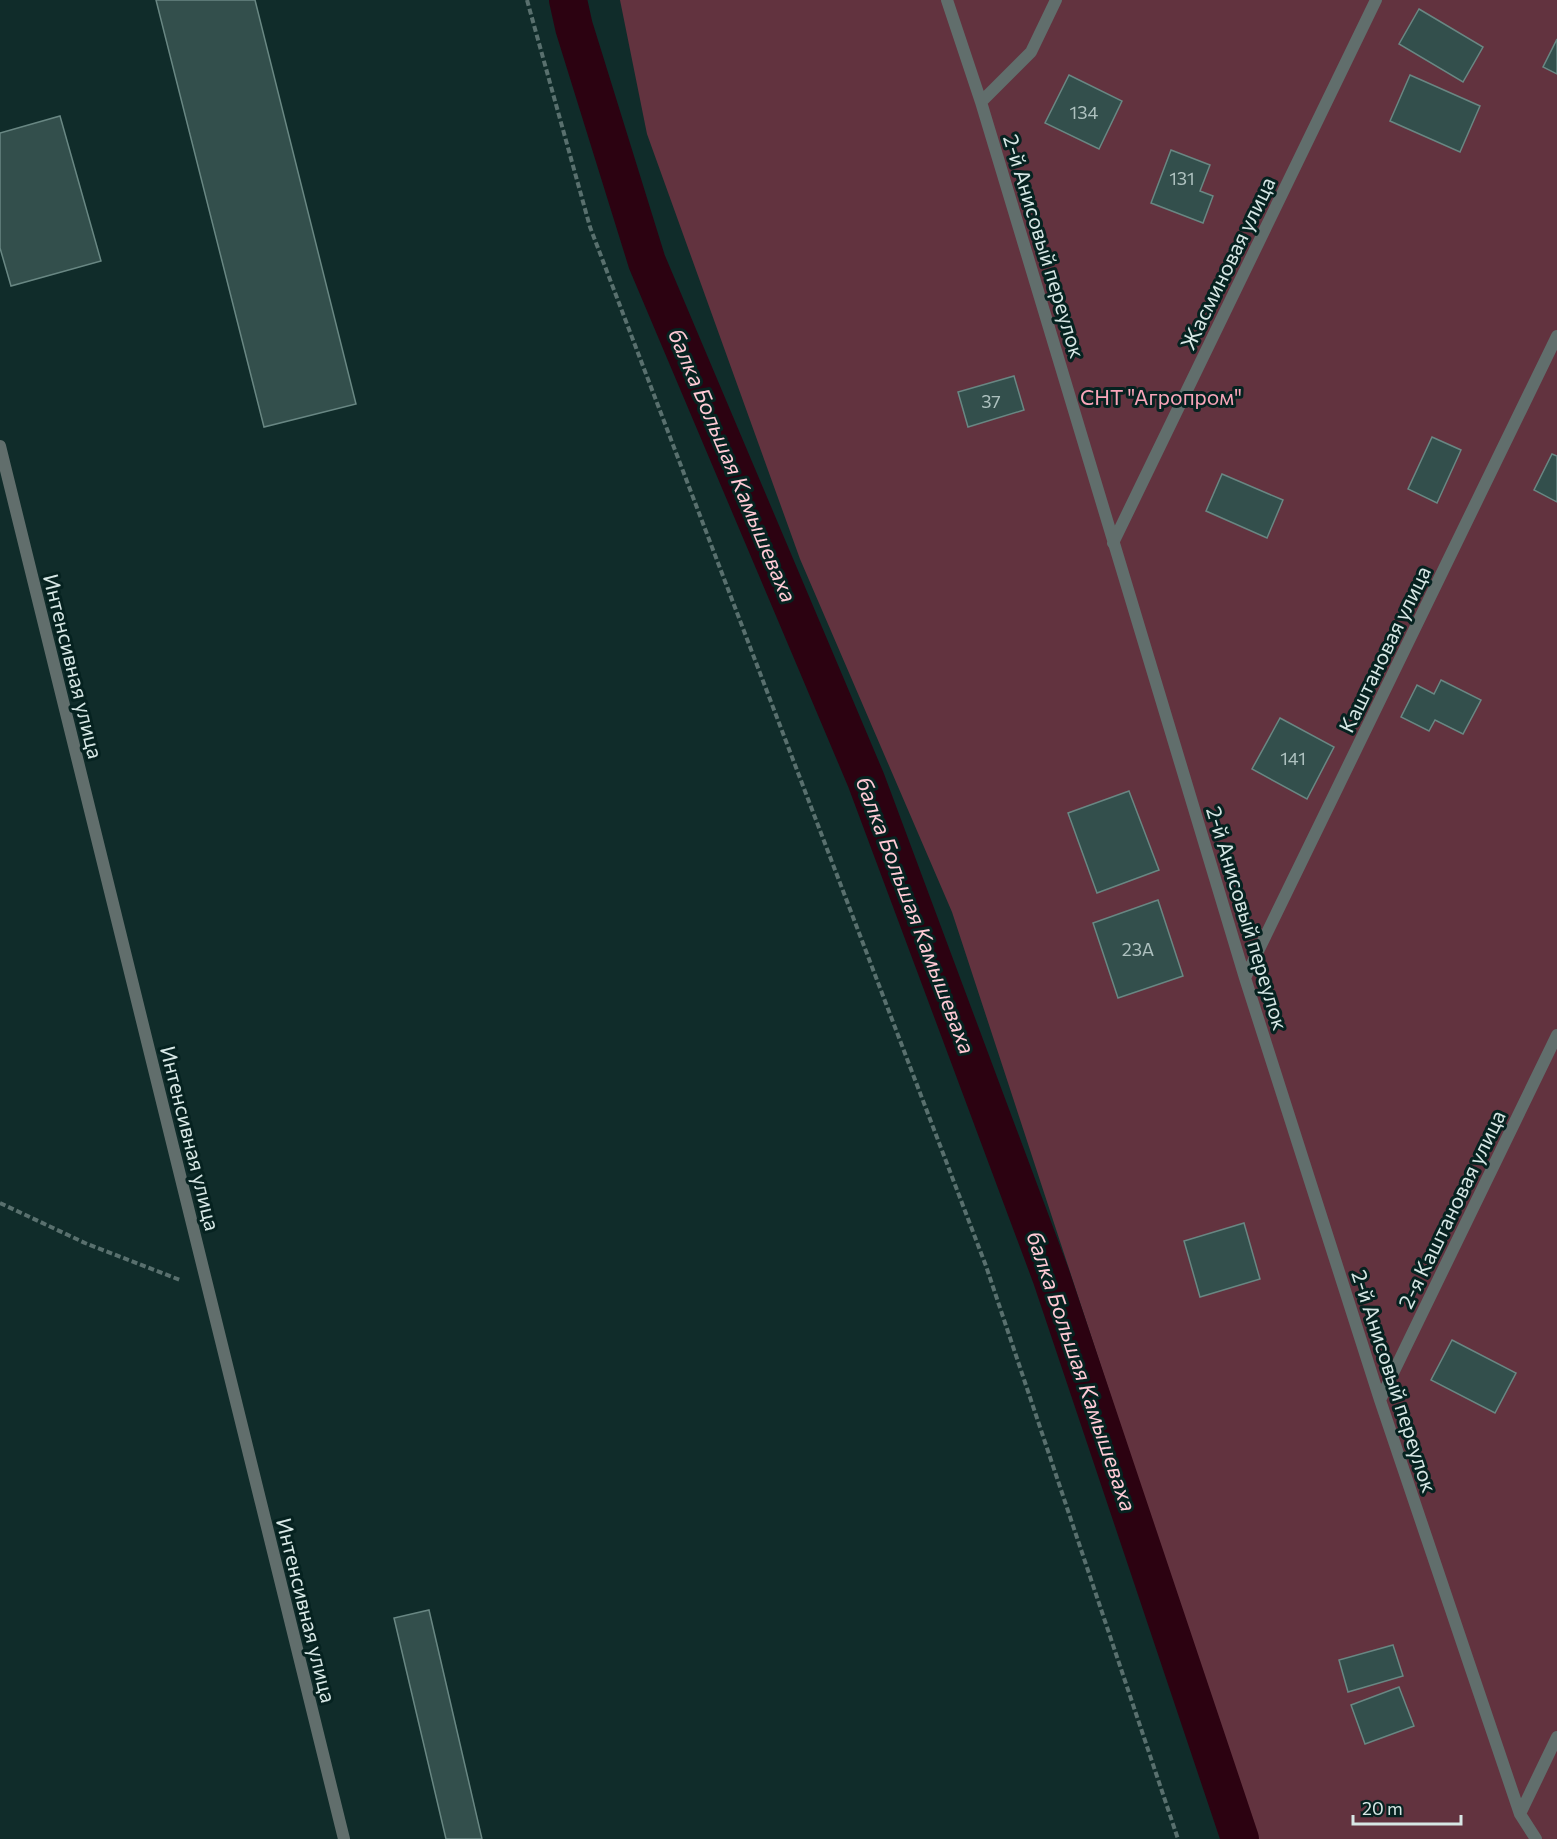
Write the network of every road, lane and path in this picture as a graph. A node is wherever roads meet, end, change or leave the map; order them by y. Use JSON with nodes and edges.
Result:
{"nodes":[{"id":1,"x":527,"y":0,"type":"edge"},
{"id":2,"x":947,"y":0,"type":"edge"},
{"id":3,"x":1056,"y":0,"type":"edge"},
{"id":4,"x":1376,"y":0,"type":"edge"},
{"id":5,"x":981,"y":102,"type":"junction"},
{"id":6,"x":1557,"y":336,"type":"edge"},
{"id":7,"x":0,"y":447,"type":"edge"},
{"id":8,"x":1113,"y":543,"type":"junction"},
{"id":9,"x":1245,"y":978,"type":"junction"},
{"id":10,"x":1557,"y":1035,"type":"edge"},
{"id":11,"x":0,"y":1203,"type":"edge"},
{"id":12,"x":208,"y":1291,"type":"junction"},
{"id":13,"x":1380,"y":1400,"type":"junction"},
{"id":14,"x":1557,"y":1737,"type":"edge"},
{"id":15,"x":1520,"y":1814,"type":"junction"},
{"id":16,"x":344,"y":1839,"type":"edge"},
{"id":17,"x":1178,"y":1839,"type":"edge"},
{"id":18,"x":1536,"y":1839,"type":"edge"}],
"edges":[{"from":1,"to":17,"type":"path"},
{"from":2,"to":5,"type":"lane","name":"2-й Анисовый переулок"},
{"from":3,"to":5,"type":"lane"},
{"from":4,"to":8,"type":"lane","name":"Жасминовая улица"},
{"from":5,"to":8,"type":"lane","name":"2-й Анисовый переулок"},
{"from":6,"to":9,"type":"lane","name":"Каштановая улица"},
{"from":7,"to":12,"type":"lane","name":"Интенсивная улица"},
{"from":8,"to":9,"type":"lane","name":"2-й Анисовый переулок"},
{"from":9,"to":13,"type":"lane","name":"2-й Анисовый переулок"},
{"from":10,"to":13,"type":"lane","name":"2-я Каштановая улица"},
{"from":11,"to":12,"type":"path"},
{"from":12,"to":16,"type":"lane","name":"Интенсивная улица"},
{"from":13,"to":15,"type":"lane","name":"2-й Анисовый переулок"},
{"from":14,"to":15,"type":"lane"},
{"from":15,"to":18,"type":"lane","name":"2-й Анисовый переулок"}]}
